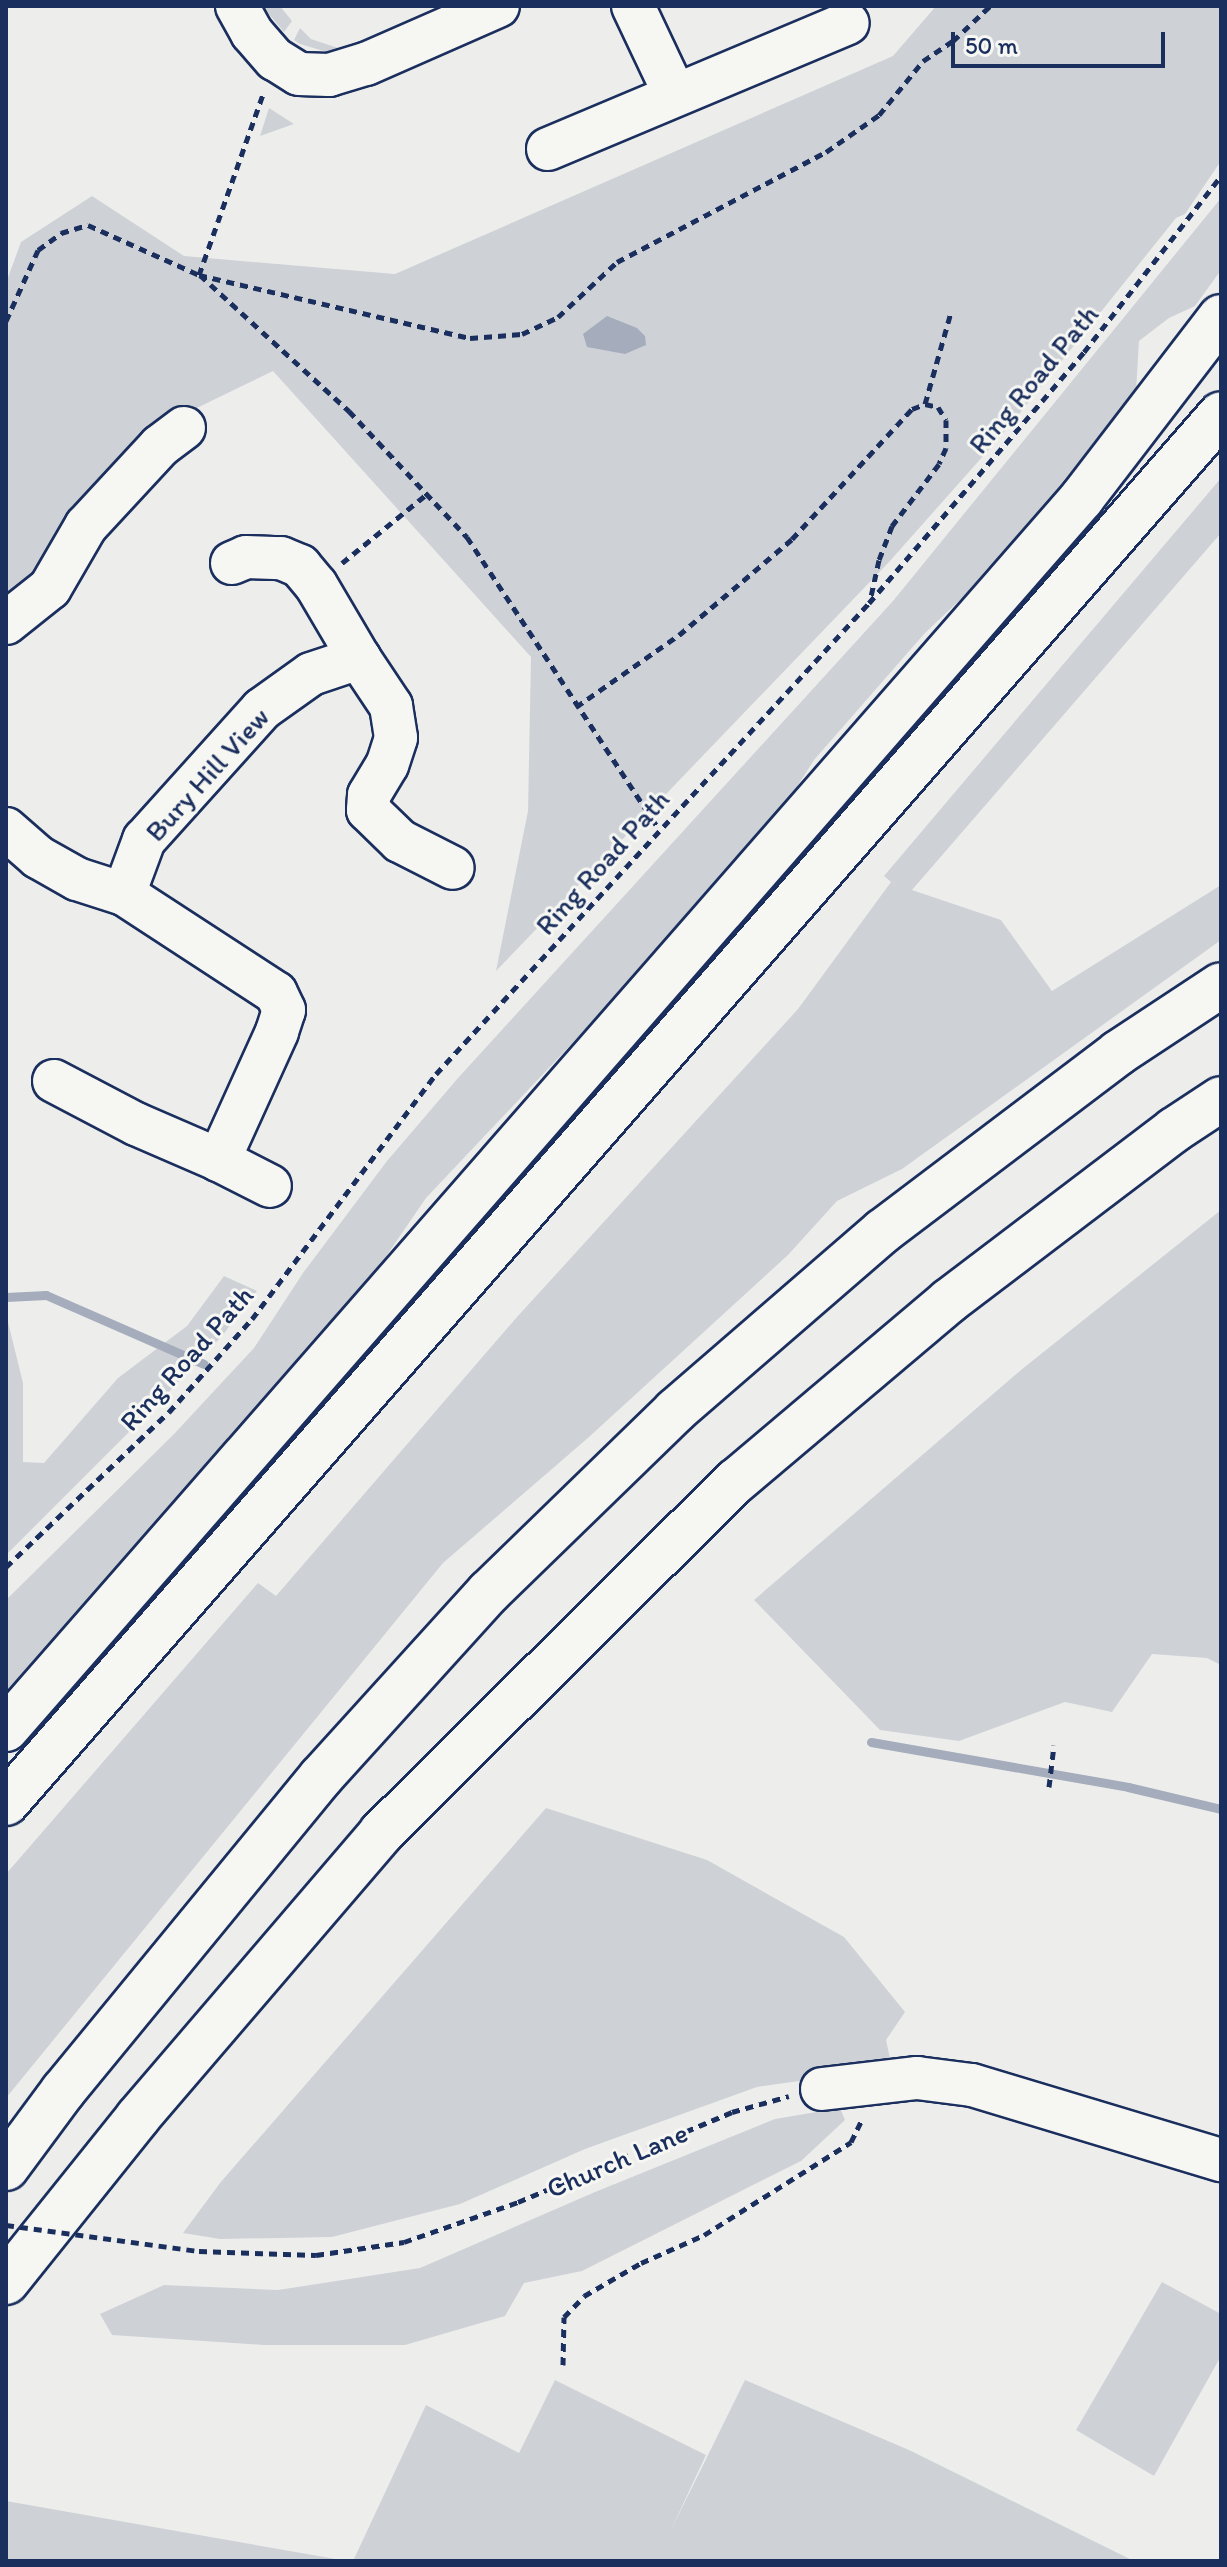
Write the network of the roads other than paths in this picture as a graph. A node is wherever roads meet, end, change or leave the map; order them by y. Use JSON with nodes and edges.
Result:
{"nodes":[{"id":1,"x":237,"y":6,"type":"edge"},
{"id":2,"x":498,"y":6,"type":"edge"},
{"id":3,"x":633,"y":6,"type":"edge"},
{"id":4,"x":848,"y":23,"type":"dead end"},
{"id":5,"x":675,"y":95,"type":"junction"},
{"id":6,"x":548,"y":149,"type":"dead end"},
{"id":7,"x":1221,"y":317,"type":"edge"},
{"id":8,"x":1221,"y":414,"type":"edge"},
{"id":9,"x":184,"y":428,"type":"dead end"},
{"id":10,"x":232,"y":563,"type":"dead end"},
{"id":11,"x":6,"y":623,"type":"edge"},
{"id":12,"x":359,"y":658,"type":"junction"},
{"id":13,"x":6,"y":829,"type":"edge"},
{"id":14,"x":453,"y":868,"type":"dead end"},
{"id":15,"x":124,"y":894,"type":"junction"},
{"id":16,"x":1221,"y":985,"type":"edge"},
{"id":17,"x":54,"y":1081,"type":"dead end"},
{"id":18,"x":1221,"y":1099,"type":"edge"},
{"id":19,"x":219,"y":1160,"type":"junction"},
{"id":20,"x":270,"y":1186,"type":"dead end"},
{"id":21,"x":6,"y":1729,"type":"edge"},
{"id":22,"x":6,"y":1803,"type":"edge"},
{"id":23,"x":842,"y":2086,"type":"road end"},
{"id":24,"x":1221,"y":2160,"type":"edge"},
{"id":25,"x":6,"y":2168,"type":"edge"},
{"id":26,"x":6,"y":2282,"type":"edge"}],
"edges":[{"from":1,"to":2,"type":"street"},
{"from":3,"to":5,"type":"street"},
{"from":4,"to":5,"type":"street"},
{"from":5,"to":6,"type":"street"},
{"from":7,"to":21,"type":"highway"},
{"from":8,"to":22,"type":"highway"},
{"from":9,"to":11,"type":"street"},
{"from":10,"to":12,"type":"street"},
{"from":12,"to":14,"type":"street"},
{"from":12,"to":15,"type":"street","name":"Bury Hill View"},
{"from":13,"to":15,"type":"street"},
{"from":15,"to":19,"type":"street"},
{"from":16,"to":25,"type":"highway"},
{"from":17,"to":19,"type":"street"},
{"from":18,"to":26,"type":"highway"},
{"from":19,"to":20,"type":"street"},
{"from":23,"to":24,"type":"street"}]}
